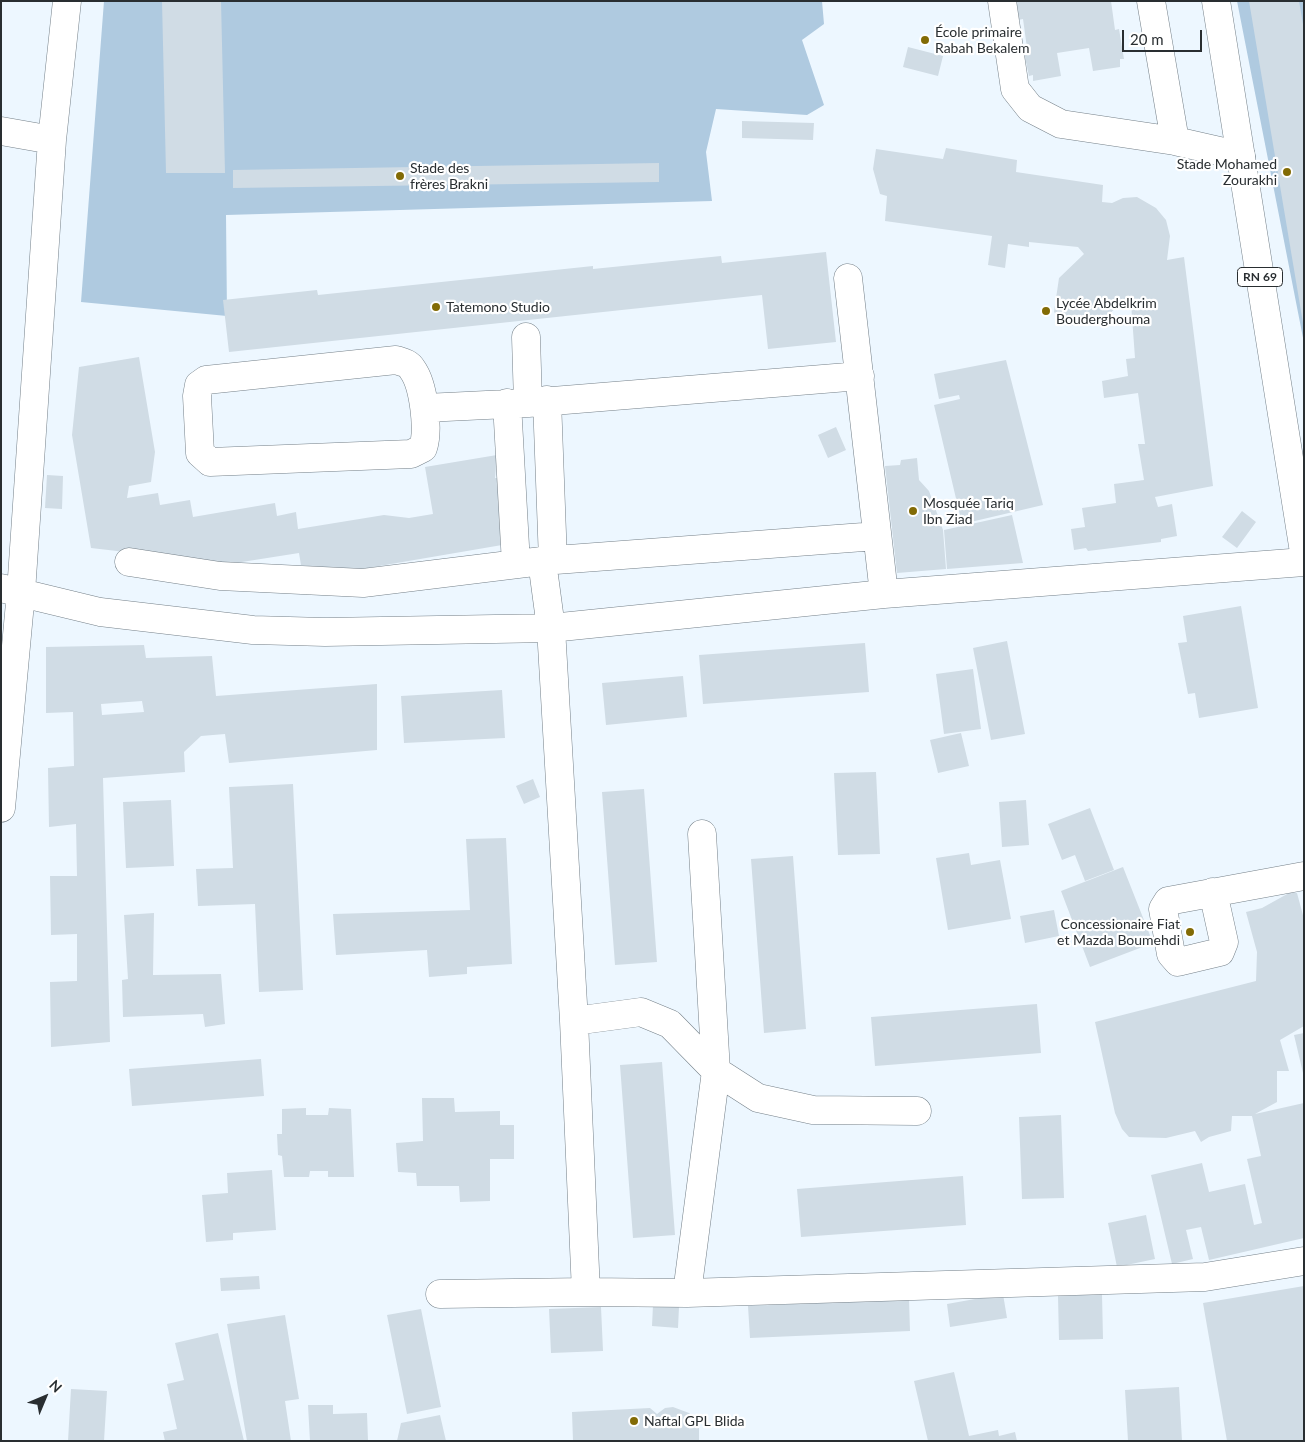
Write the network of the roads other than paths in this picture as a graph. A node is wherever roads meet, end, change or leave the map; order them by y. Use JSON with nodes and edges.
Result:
{"nodes":[{"id":1,"x":67,"y":1,"type":"edge"},
{"id":2,"x":1002,"y":1,"type":"edge"},
{"id":3,"x":1151,"y":1,"type":"edge"},
{"id":4,"x":1216,"y":1,"type":"edge"},
{"id":5,"x":1,"y":131,"type":"edge"},
{"id":6,"x":52,"y":140,"type":"junction"},
{"id":7,"x":1175,"y":141,"type":"junction"},
{"id":8,"x":1241,"y":156,"type":"junction"},
{"id":9,"x":848,"y":278,"type":"dead end"},
{"id":10,"x":526,"y":337,"type":"dead end"},
{"id":11,"x":860,"y":376,"type":"junction"},
{"id":12,"x":527,"y":402,"type":"junction"},
{"id":13,"x":425,"y":408,"type":"junction"},
{"id":14,"x":877,"y":536,"type":"junction"},
{"id":15,"x":1304,"y":552,"type":"edge"},
{"id":16,"x":129,"y":562,"type":"dead end"},
{"id":17,"x":537,"y":562,"type":"junction"},
{"id":18,"x":1304,"y":562,"type":"edge"},
{"id":19,"x":11,"y":590,"type":"edge"},
{"id":20,"x":884,"y":594,"type":"junction"},
{"id":21,"x":552,"y":628,"type":"junction"},
{"id":22,"x":1,"y":808,"type":"edge"},
{"id":23,"x":702,"y":834,"type":"dead end"},
{"id":24,"x":1304,"y":876,"type":"edge"},
{"id":25,"x":1213,"y":892,"type":"dead end"},
{"id":26,"x":574,"y":1021,"type":"junction"},
{"id":27,"x":716,"y":1071,"type":"junction"},
{"id":28,"x":918,"y":1111,"type":"dead end"},
{"id":29,"x":1304,"y":1261,"type":"edge"},
{"id":30,"x":586,"y":1292,"type":"junction"},
{"id":31,"x":440,"y":1294,"type":"dead end"},
{"id":32,"x":687,"y":1294,"type":"junction"}],
"edges":[{"from":1,"to":6,"type":"street"},
{"from":2,"to":7,"type":"street"},
{"from":3,"to":7,"type":"street"},
{"from":4,"to":8,"type":"street","number":"RN 69"},
{"from":5,"to":6,"type":"street"},
{"from":6,"to":19,"type":"street"},
{"from":7,"to":8,"type":"street"},
{"from":8,"to":15,"type":"street","number":"RN 69"},
{"from":9,"to":11,"type":"street"},
{"from":10,"to":12,"type":"street"},
{"from":11,"to":12,"type":"street"},
{"from":11,"to":14,"type":"street"},
{"from":12,"to":13,"type":"street"},
{"from":12,"to":17,"type":"street"},
{"from":12,"to":17,"type":"street"},
{"from":13,"to":13,"type":"street"},
{"from":14,"to":17,"type":"street"},
{"from":14,"to":20,"type":"street"},
{"from":16,"to":17,"type":"street"},
{"from":17,"to":21,"type":"street"},
{"from":18,"to":20,"type":"street"},
{"from":19,"to":21,"type":"street"},
{"from":19,"to":22,"type":"street"},
{"from":20,"to":21,"type":"street"},
{"from":21,"to":26,"type":"street"},
{"from":23,"to":27,"type":"street"},
{"from":24,"to":25,"type":"street"},
{"from":26,"to":27,"type":"street"},
{"from":26,"to":30,"type":"street"},
{"from":27,"to":28,"type":"street"},
{"from":27,"to":32,"type":"street"},
{"from":29,"to":32,"type":"street"},
{"from":30,"to":31,"type":"street"},
{"from":30,"to":32,"type":"street"}]}
